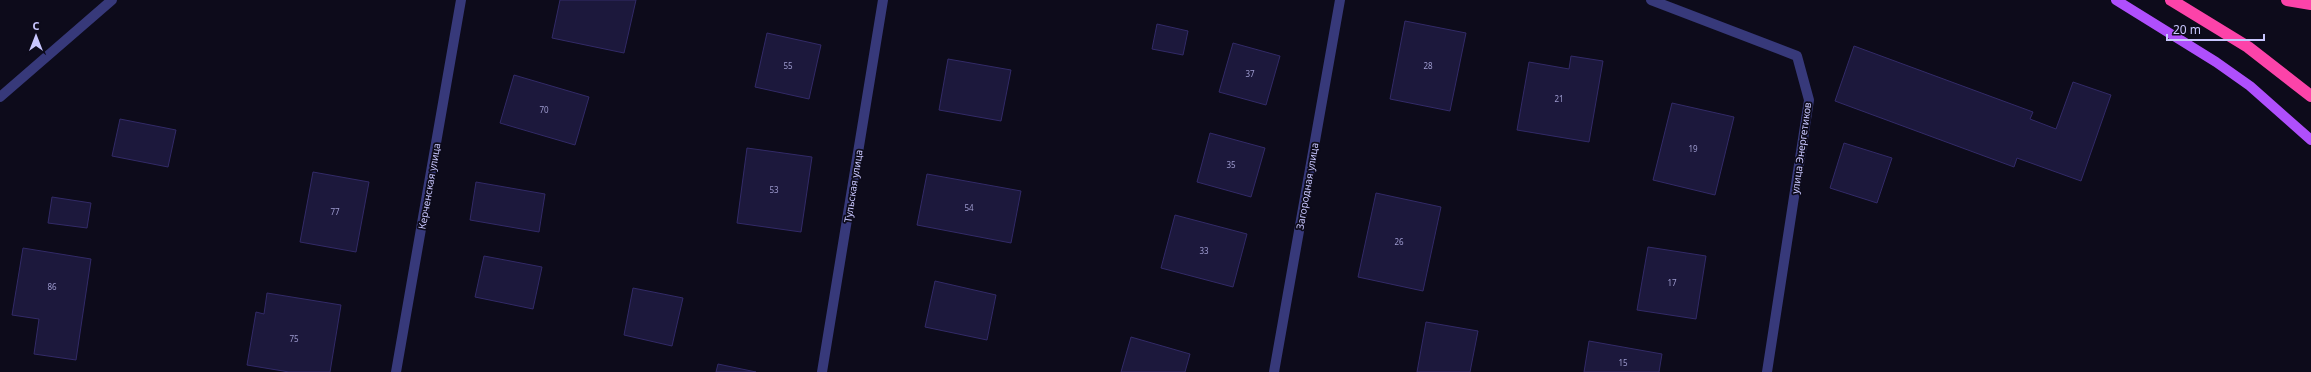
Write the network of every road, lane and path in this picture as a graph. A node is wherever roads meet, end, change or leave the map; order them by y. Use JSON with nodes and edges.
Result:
{"nodes":[{"id":1,"x":112,"y":0,"type":"edge"},
{"id":2,"x":461,"y":0,"type":"edge"},
{"id":3,"x":884,"y":0,"type":"edge"},
{"id":4,"x":1340,"y":0,"type":"edge"},
{"id":5,"x":1651,"y":0,"type":"edge"},
{"id":6,"x":2116,"y":0,"type":"edge"},
{"id":7,"x":2171,"y":0,"type":"edge"},
{"id":8,"x":2287,"y":0,"type":"edge"},
{"id":9,"x":2311,"y":4,"type":"edge"},
{"id":10,"x":2311,"y":96,"type":"edge"},
{"id":11,"x":0,"y":97,"type":"edge"},
{"id":12,"x":2311,"y":140,"type":"edge"},
{"id":13,"x":396,"y":372,"type":"edge"},
{"id":14,"x":822,"y":372,"type":"edge"},
{"id":15,"x":1274,"y":372,"type":"edge"},
{"id":16,"x":1767,"y":372,"type":"edge"}],
"edges":[{"from":1,"to":11,"type":"street"},
{"from":2,"to":13,"type":"street","name":"Керченская улица"},
{"from":3,"to":14,"type":"street","name":"Тульская улица"},
{"from":4,"to":15,"type":"street","name":"Загородная улица"},
{"from":5,"to":16,"type":"street","name":"улица Энергетиков"},
{"from":6,"to":12,"type":"main road"},
{"from":7,"to":10,"type":"highway"},
{"from":8,"to":9,"type":"highway"}]}
